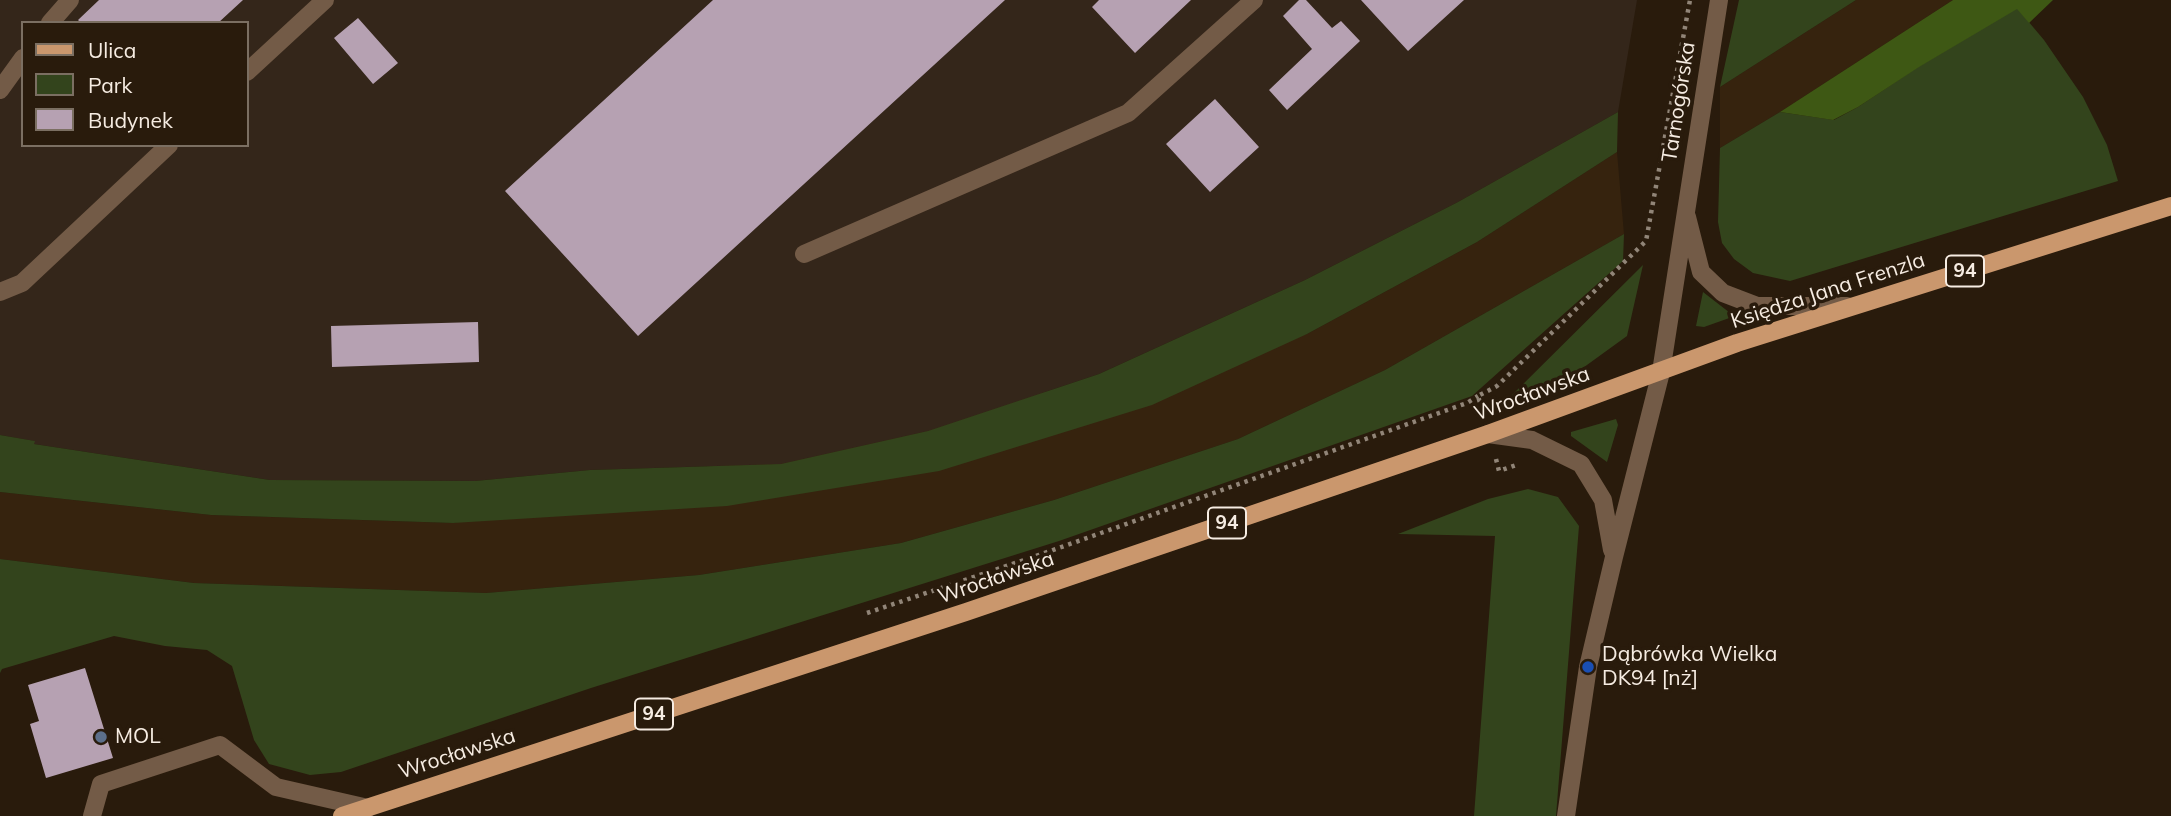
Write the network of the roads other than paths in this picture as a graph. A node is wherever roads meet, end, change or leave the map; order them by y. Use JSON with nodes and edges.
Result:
{"nodes":[{"id":1,"x":70,"y":0,"type":"edge"},
{"id":2,"x":325,"y":0,"type":"edge"},
{"id":3,"x":1254,"y":0,"type":"edge"},
{"id":4,"x":1719,"y":0,"type":"edge"},
{"id":5,"x":52,"y":21,"type":"edge"},
{"id":6,"x":21,"y":61,"type":"edge"},
{"id":7,"x":248,"y":71,"type":"edge"},
{"id":8,"x":0,"y":90,"type":"edge"},
{"id":9,"x":167,"y":147,"type":"edge"},
{"id":10,"x":2171,"y":206,"type":"edge"},
{"id":11,"x":1685,"y":211,"type":"junction"},
{"id":12,"x":804,"y":254,"type":"dead end"},
{"id":13,"x":0,"y":292,"type":"edge"},
{"id":14,"x":1855,"y":306,"type":"junction"},
{"id":15,"x":1661,"y":372,"type":"junction"},
{"id":16,"x":1488,"y":434,"type":"junction"},
{"id":17,"x":1614,"y":557,"type":"junction"},
{"id":18,"x":368,"y":808,"type":"junction"},
{"id":19,"x":92,"y":816,"type":"edge"},
{"id":20,"x":342,"y":816,"type":"edge"},
{"id":21,"x":1566,"y":816,"type":"edge"}],
"edges":[{"from":1,"to":5,"type":"street"},
{"from":2,"to":7,"type":"street"},
{"from":3,"to":12,"type":"street"},
{"from":4,"to":11,"type":"street","name":"Tarnogórska"},
{"from":6,"to":8,"type":"street"},
{"from":9,"to":13,"type":"street"},
{"from":10,"to":14,"type":"main road","name":"Księdza Jana Frenzla","number":"94"},
{"from":11,"to":14,"type":"street","name":"Tarnogórska"},
{"from":11,"to":15,"type":"street","name":"Tarnogórska"},
{"from":14,"to":15,"type":"main road","name":"Księdza Jana Frenzla","number":"94"},
{"from":15,"to":16,"type":"main road","name":"Wrocławska","number":"94"},
{"from":15,"to":17,"type":"street","name":"Tarnogórska"},
{"from":16,"to":17,"type":"street"},
{"from":16,"to":18,"type":"main road","name":"Wrocławska","number":"94"},
{"from":17,"to":21,"type":"street","name":"Tarnogórska"},
{"from":18,"to":19,"type":"street"},
{"from":18,"to":20,"type":"main road","name":"Wrocławska","number":"94"}]}
